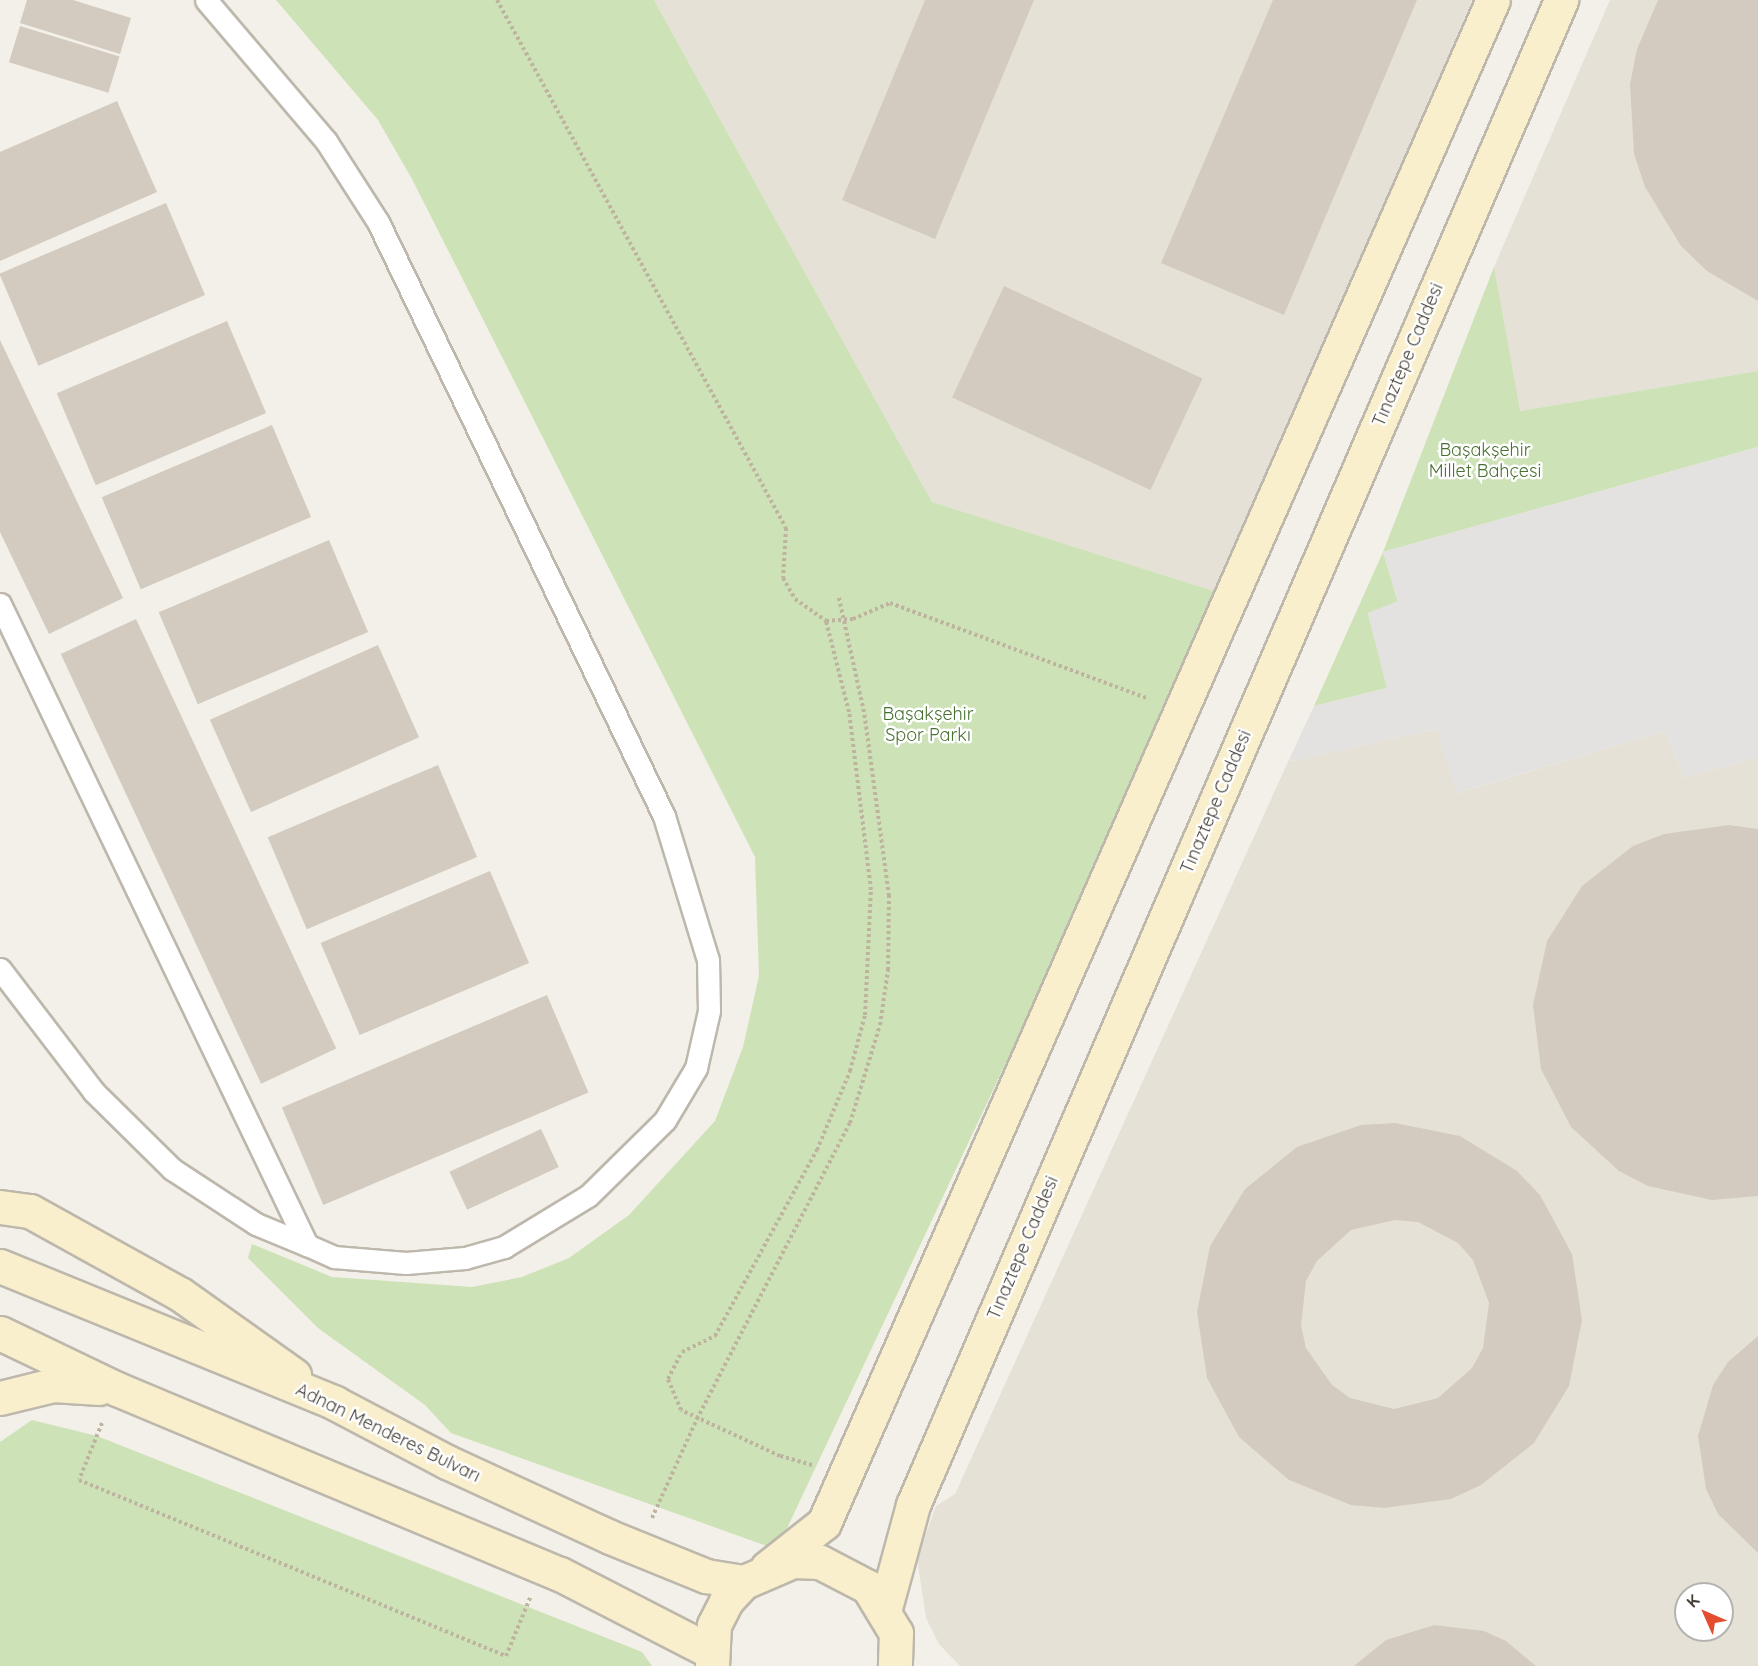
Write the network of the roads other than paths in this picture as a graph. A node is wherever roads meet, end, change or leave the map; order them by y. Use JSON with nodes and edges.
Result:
{"nodes":[{"id":1,"x":206,"y":0,"type":"edge"},
{"id":2,"x":1493,"y":0,"type":"edge"},
{"id":3,"x":1561,"y":0,"type":"edge"},
{"id":4,"x":0,"y":604,"type":"edge"},
{"id":5,"x":0,"y":969,"type":"edge"},
{"id":6,"x":0,"y":1207,"type":"edge"},
{"id":7,"x":307,"y":1245,"type":"junction"},
{"id":8,"x":0,"y":1266,"type":"edge"},
{"id":9,"x":0,"y":1333,"type":"edge"},
{"id":10,"x":117,"y":1389,"type":"junction"},
{"id":11,"x":0,"y":1398,"type":"edge"},
{"id":12,"x":335,"y":1403,"type":"junction"},
{"id":13,"x":755,"y":1575,"type":"junction"},
{"id":14,"x":890,"y":1621,"type":"junction"},
{"id":15,"x":711,"y":1659,"type":"edge"},
{"id":16,"x":895,"y":1666,"type":"edge"},
{"id":17,"x":919,"y":1666,"type":"edge"}],
"edges":[{"from":1,"to":7,"type":"lane"},
{"from":2,"to":13,"type":"street"},
{"from":3,"to":14,"type":"street","name":"Tınaztepe Caddesi"},
{"from":4,"to":7,"type":"lane"},
{"from":5,"to":7,"type":"lane"},
{"from":6,"to":12,"type":"street"},
{"from":8,"to":12,"type":"street","name":"Adnan Menderes Bulvarı"},
{"from":9,"to":10,"type":"street"},
{"from":10,"to":11,"type":"street"},
{"from":10,"to":15,"type":"street"},
{"from":12,"to":13,"type":"street","name":"Adnan Menderes Bulvarı"},
{"from":13,"to":14,"type":"street","name":"Adnan Menderes Bulvarı"},
{"from":13,"to":15,"type":"street"},
{"from":14,"to":16,"type":"street","name":"Tınaztepe Caddesi"},
{"from":14,"to":17,"type":"street"}]}
